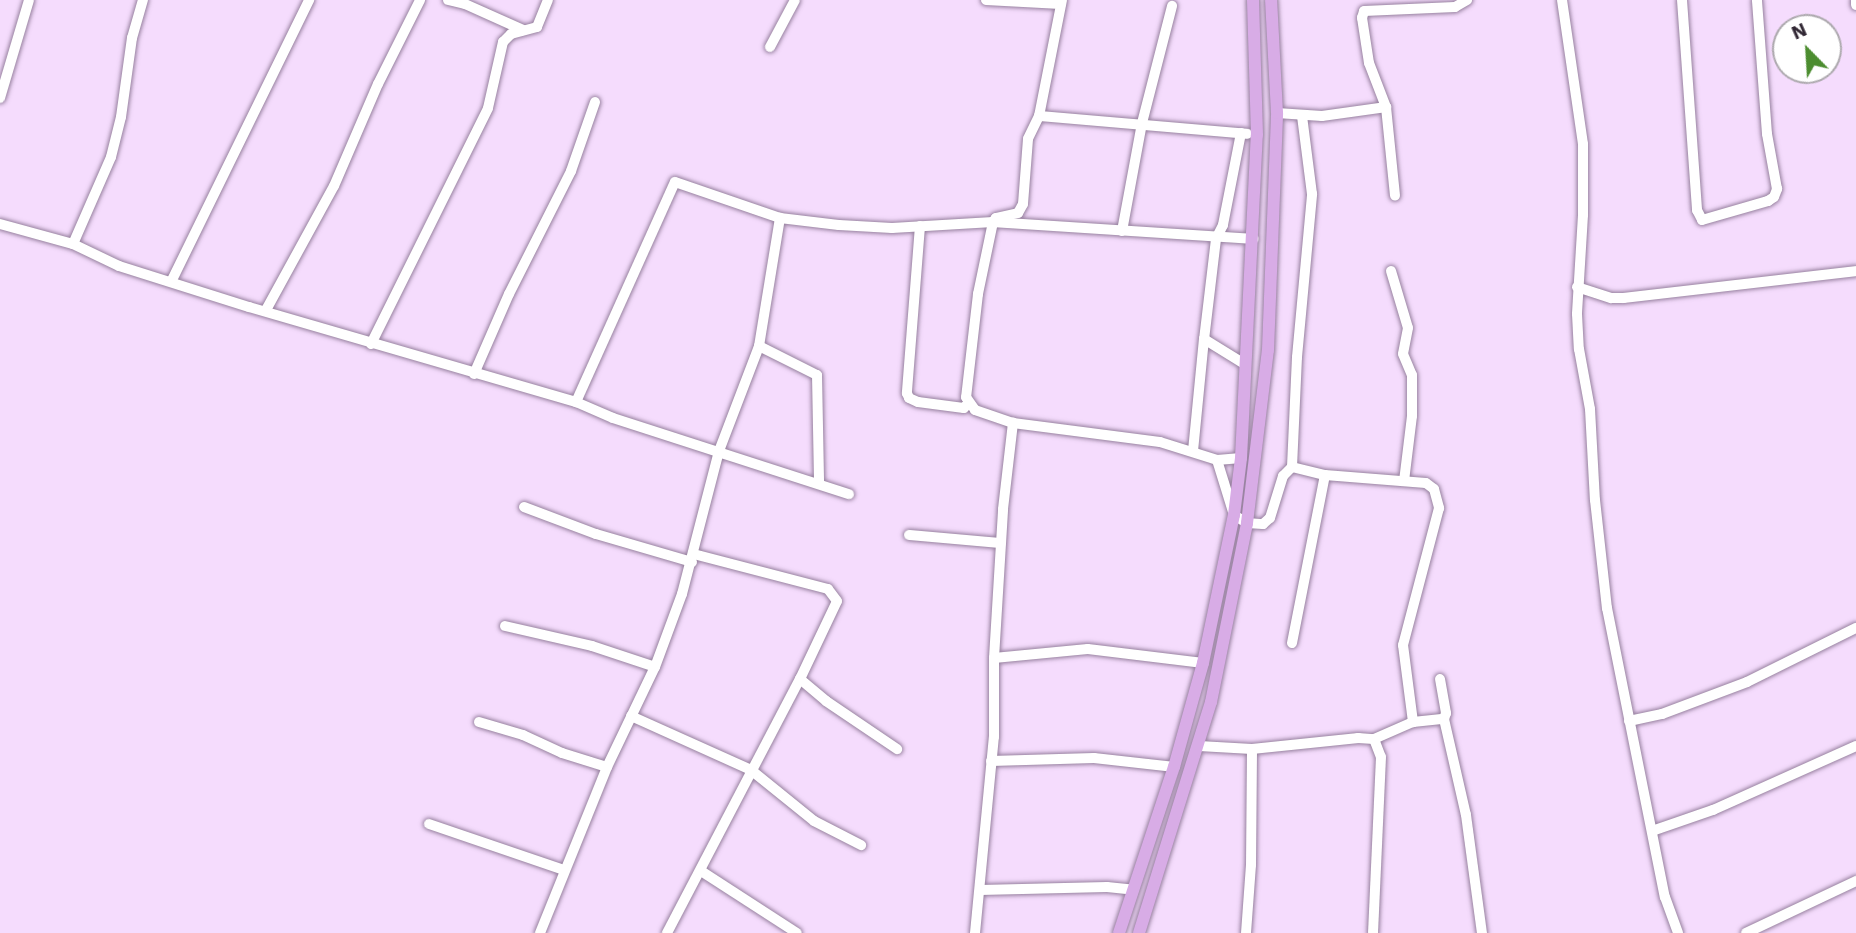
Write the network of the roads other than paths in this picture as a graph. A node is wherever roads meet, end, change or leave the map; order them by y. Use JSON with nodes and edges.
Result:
{"nodes":[{"id":1,"x":29,"y":0,"type":"edge"},
{"id":2,"x":143,"y":0,"type":"edge"},
{"id":3,"x":309,"y":0,"type":"edge"},
{"id":4,"x":420,"y":0,"type":"edge"},
{"id":5,"x":448,"y":0,"type":"edge"},
{"id":6,"x":548,"y":0,"type":"edge"},
{"id":7,"x":795,"y":0,"type":"edge"},
{"id":8,"x":986,"y":0,"type":"edge"},
{"id":9,"x":1252,"y":0,"type":"edge"},
{"id":10,"x":1271,"y":0,"type":"edge"},
{"id":11,"x":1467,"y":0,"type":"edge"},
{"id":12,"x":1562,"y":0,"type":"edge"},
{"id":13,"x":1682,"y":0,"type":"edge"},
{"id":14,"x":1757,"y":0,"type":"edge"},
{"id":15,"x":1061,"y":2,"type":"edge"},
{"id":16,"x":1172,"y":6,"type":"dead end"},
{"id":17,"x":523,"y":30,"type":"junction"},
{"id":18,"x":769,"y":47,"type":"dead end"},
{"id":19,"x":0,"y":98,"type":"edge"},
{"id":20,"x":595,"y":102,"type":"dead end"},
{"id":21,"x":1387,"y":107,"type":"junction"},
{"id":22,"x":1277,"y":113,"type":"junction"},
{"id":23,"x":1039,"y":116,"type":"junction"},
{"id":24,"x":1302,"y":116,"type":"junction"},
{"id":25,"x":1142,"y":123,"type":"junction"},
{"id":26,"x":1241,"y":132,"type":"junction"},
{"id":27,"x":1258,"y":135,"type":"junction"},
{"id":28,"x":1395,"y":196,"type":"dead end"},
{"id":29,"x":780,"y":218,"type":"junction"},
{"id":30,"x":993,"y":222,"type":"junction"},
{"id":31,"x":0,"y":224,"type":"edge"},
{"id":32,"x":920,"y":226,"type":"junction"},
{"id":33,"x":1122,"y":231,"type":"junction"},
{"id":34,"x":1216,"y":239,"type":"junction"},
{"id":35,"x":1254,"y":239,"type":"junction"},
{"id":36,"x":73,"y":244,"type":"junction"},
{"id":37,"x":1391,"y":271,"type":"dead end"},
{"id":38,"x":1856,"y":271,"type":"edge"},
{"id":39,"x":172,"y":280,"type":"junction"},
{"id":40,"x":1577,"y":286,"type":"junction"},
{"id":41,"x":266,"y":310,"type":"junction"},
{"id":42,"x":1204,"y":339,"type":"junction"},
{"id":43,"x":371,"y":344,"type":"junction"},
{"id":44,"x":759,"y":346,"type":"junction"},
{"id":45,"x":1246,"y":365,"type":"junction"},
{"id":46,"x":474,"y":374,"type":"junction"},
{"id":47,"x":576,"y":402,"type":"junction"},
{"id":48,"x":968,"y":403,"type":"junction"},
{"id":49,"x":1013,"y":424,"type":"junction"},
{"id":50,"x":719,"y":451,"type":"junction"},
{"id":51,"x":1193,"y":452,"type":"junction"},
{"id":52,"x":1241,"y":458,"type":"junction"},
{"id":53,"x":1217,"y":460,"type":"junction"},
{"id":54,"x":1292,"y":467,"type":"junction"},
{"id":55,"x":1325,"y":475,"type":"junction"},
{"id":56,"x":1404,"y":481,"type":"junction"},
{"id":57,"x":818,"y":484,"type":"junction"},
{"id":58,"x":849,"y":494,"type":"dead end"},
{"id":59,"x":524,"y":507,"type":"dead end"},
{"id":60,"x":1234,"y":515,"type":"junction"},
{"id":61,"x":1248,"y":523,"type":"junction"},
{"id":62,"x":909,"y":535,"type":"dead end"},
{"id":63,"x":1001,"y":543,"type":"junction"},
{"id":64,"x":693,"y":558,"type":"junction"},
{"id":65,"x":505,"y":626,"type":"dead end"},
{"id":66,"x":1856,"y":628,"type":"edge"},
{"id":67,"x":1292,"y":643,"type":"dead end"},
{"id":68,"x":995,"y":659,"type":"junction"},
{"id":69,"x":1203,"y":663,"type":"junction"},
{"id":70,"x":655,"y":667,"type":"junction"},
{"id":71,"x":800,"y":678,"type":"junction"},
{"id":72,"x":1440,"y":679,"type":"dead end"},
{"id":73,"x":631,"y":716,"type":"junction"},
{"id":74,"x":1444,"y":719,"type":"junction"},
{"id":75,"x":1629,"y":721,"type":"junction"},
{"id":76,"x":479,"y":722,"type":"dead end"},
{"id":77,"x":1413,"y":722,"type":"junction"},
{"id":78,"x":1374,"y":739,"type":"junction"},
{"id":79,"x":1199,"y":746,"type":"junction"},
{"id":80,"x":1856,"y":746,"type":"edge"},
{"id":81,"x":897,"y":749,"type":"dead end"},
{"id":82,"x":1252,"y":749,"type":"junction"},
{"id":83,"x":991,"y":761,"type":"junction"},
{"id":84,"x":607,"y":767,"type":"junction"},
{"id":85,"x":1174,"y":768,"type":"junction"},
{"id":86,"x":751,"y":770,"type":"junction"},
{"id":87,"x":429,"y":824,"type":"dead end"},
{"id":88,"x":1652,"y":831,"type":"junction"},
{"id":89,"x":861,"y":845,"type":"dead end"},
{"id":90,"x":564,"y":870,"type":"junction"},
{"id":91,"x":701,"y":871,"type":"junction"},
{"id":92,"x":1856,"y":881,"type":"edge"},
{"id":93,"x":980,"y":890,"type":"junction"},
{"id":94,"x":1134,"y":890,"type":"junction"},
{"id":95,"x":540,"y":933,"type":"edge"},
{"id":96,"x":667,"y":933,"type":"edge"},
{"id":97,"x":797,"y":933,"type":"edge"},
{"id":98,"x":975,"y":933,"type":"edge"},
{"id":99,"x":1119,"y":933,"type":"edge"},
{"id":100,"x":1139,"y":933,"type":"edge"},
{"id":101,"x":1246,"y":933,"type":"edge"},
{"id":102,"x":1373,"y":933,"type":"edge"},
{"id":103,"x":1482,"y":933,"type":"edge"},
{"id":104,"x":1678,"y":933,"type":"edge"},
{"id":105,"x":1746,"y":933,"type":"edge"}],
"edges":[{"from":1,"to":19,"type":"street"},
{"from":2,"to":36,"type":"street"},
{"from":3,"to":39,"type":"street"},
{"from":4,"to":41,"type":"street"},
{"from":5,"to":17,"type":"street"},
{"from":6,"to":17,"type":"street"},
{"from":7,"to":18,"type":"street"},
{"from":8,"to":15,"type":"street"},
{"from":9,"to":27,"type":"main road"},
{"from":10,"to":22,"type":"main road"},
{"from":11,"to":21,"type":"street"},
{"from":12,"to":40,"type":"street"},
{"from":13,"to":14,"type":"street"},
{"from":15,"to":23,"type":"street"},
{"from":16,"to":25,"type":"street"},
{"from":17,"to":43,"type":"street"},
{"from":20,"to":46,"type":"street"},
{"from":21,"to":24,"type":"street"},
{"from":21,"to":28,"type":"street"},
{"from":22,"to":24,"type":"street"},
{"from":22,"to":61,"type":"main road"},
{"from":23,"to":25,"type":"street"},
{"from":23,"to":30,"type":"street"},
{"from":24,"to":54,"type":"street"},
{"from":25,"to":26,"type":"street"},
{"from":25,"to":33,"type":"street"},
{"from":26,"to":27,"type":"street"},
{"from":26,"to":34,"type":"street"},
{"from":27,"to":35,"type":"main road"},
{"from":29,"to":32,"type":"street"},
{"from":29,"to":44,"type":"street"},
{"from":29,"to":47,"type":"street"},
{"from":30,"to":32,"type":"street"},
{"from":30,"to":33,"type":"street"},
{"from":30,"to":48,"type":"street"},
{"from":31,"to":36,"type":"street"},
{"from":32,"to":48,"type":"street"},
{"from":33,"to":34,"type":"street"},
{"from":34,"to":35,"type":"street"},
{"from":34,"to":42,"type":"street"},
{"from":35,"to":45,"type":"main road"},
{"from":36,"to":39,"type":"street"},
{"from":37,"to":56,"type":"street"},
{"from":38,"to":40,"type":"street"},
{"from":39,"to":41,"type":"street"},
{"from":40,"to":75,"type":"street"},
{"from":41,"to":43,"type":"street"},
{"from":42,"to":45,"type":"street"},
{"from":42,"to":51,"type":"street"},
{"from":43,"to":46,"type":"street"},
{"from":44,"to":50,"type":"street"},
{"from":44,"to":57,"type":"street"},
{"from":45,"to":52,"type":"main road"},
{"from":46,"to":47,"type":"street"},
{"from":47,"to":50,"type":"street"},
{"from":48,"to":49,"type":"street"},
{"from":49,"to":51,"type":"street"},
{"from":49,"to":63,"type":"street"},
{"from":50,"to":57,"type":"street"},
{"from":50,"to":64,"type":"street"},
{"from":51,"to":53,"type":"street"},
{"from":52,"to":53,"type":"street"},
{"from":52,"to":60,"type":"main road"},
{"from":53,"to":60,"type":"street"},
{"from":54,"to":55,"type":"street"},
{"from":54,"to":61,"type":"street"},
{"from":55,"to":56,"type":"street"},
{"from":55,"to":67,"type":"street"},
{"from":56,"to":77,"type":"street"},
{"from":57,"to":58,"type":"street"},
{"from":59,"to":64,"type":"street"},
{"from":60,"to":61,"type":"street"},
{"from":60,"to":69,"type":"main road"},
{"from":61,"to":79,"type":"main road"},
{"from":62,"to":63,"type":"street"},
{"from":63,"to":68,"type":"street"},
{"from":64,"to":70,"type":"street"},
{"from":64,"to":71,"type":"street"},
{"from":65,"to":70,"type":"street"},
{"from":66,"to":75,"type":"street"},
{"from":68,"to":69,"type":"street"},
{"from":68,"to":83,"type":"street"},
{"from":69,"to":85,"type":"main road"},
{"from":70,"to":73,"type":"street"},
{"from":71,"to":81,"type":"street"},
{"from":71,"to":86,"type":"street"},
{"from":72,"to":74,"type":"street"},
{"from":73,"to":84,"type":"street"},
{"from":73,"to":86,"type":"street"},
{"from":74,"to":77,"type":"street"},
{"from":74,"to":103,"type":"street"},
{"from":75,"to":88,"type":"street"},
{"from":76,"to":84,"type":"street"},
{"from":77,"to":78,"type":"street"},
{"from":78,"to":82,"type":"street"},
{"from":78,"to":102,"type":"street"},
{"from":79,"to":82,"type":"street"},
{"from":79,"to":100,"type":"main road"},
{"from":80,"to":88,"type":"street"},
{"from":82,"to":101,"type":"street"},
{"from":83,"to":85,"type":"street"},
{"from":83,"to":93,"type":"street"},
{"from":84,"to":90,"type":"street"},
{"from":85,"to":94,"type":"main road"},
{"from":86,"to":89,"type":"street"},
{"from":86,"to":91,"type":"street"},
{"from":87,"to":90,"type":"street"},
{"from":88,"to":104,"type":"street"},
{"from":90,"to":95,"type":"street"},
{"from":91,"to":96,"type":"street"},
{"from":91,"to":97,"type":"street"},
{"from":92,"to":105,"type":"street"},
{"from":93,"to":94,"type":"street"},
{"from":93,"to":98,"type":"street"},
{"from":94,"to":99,"type":"main road"}]}
